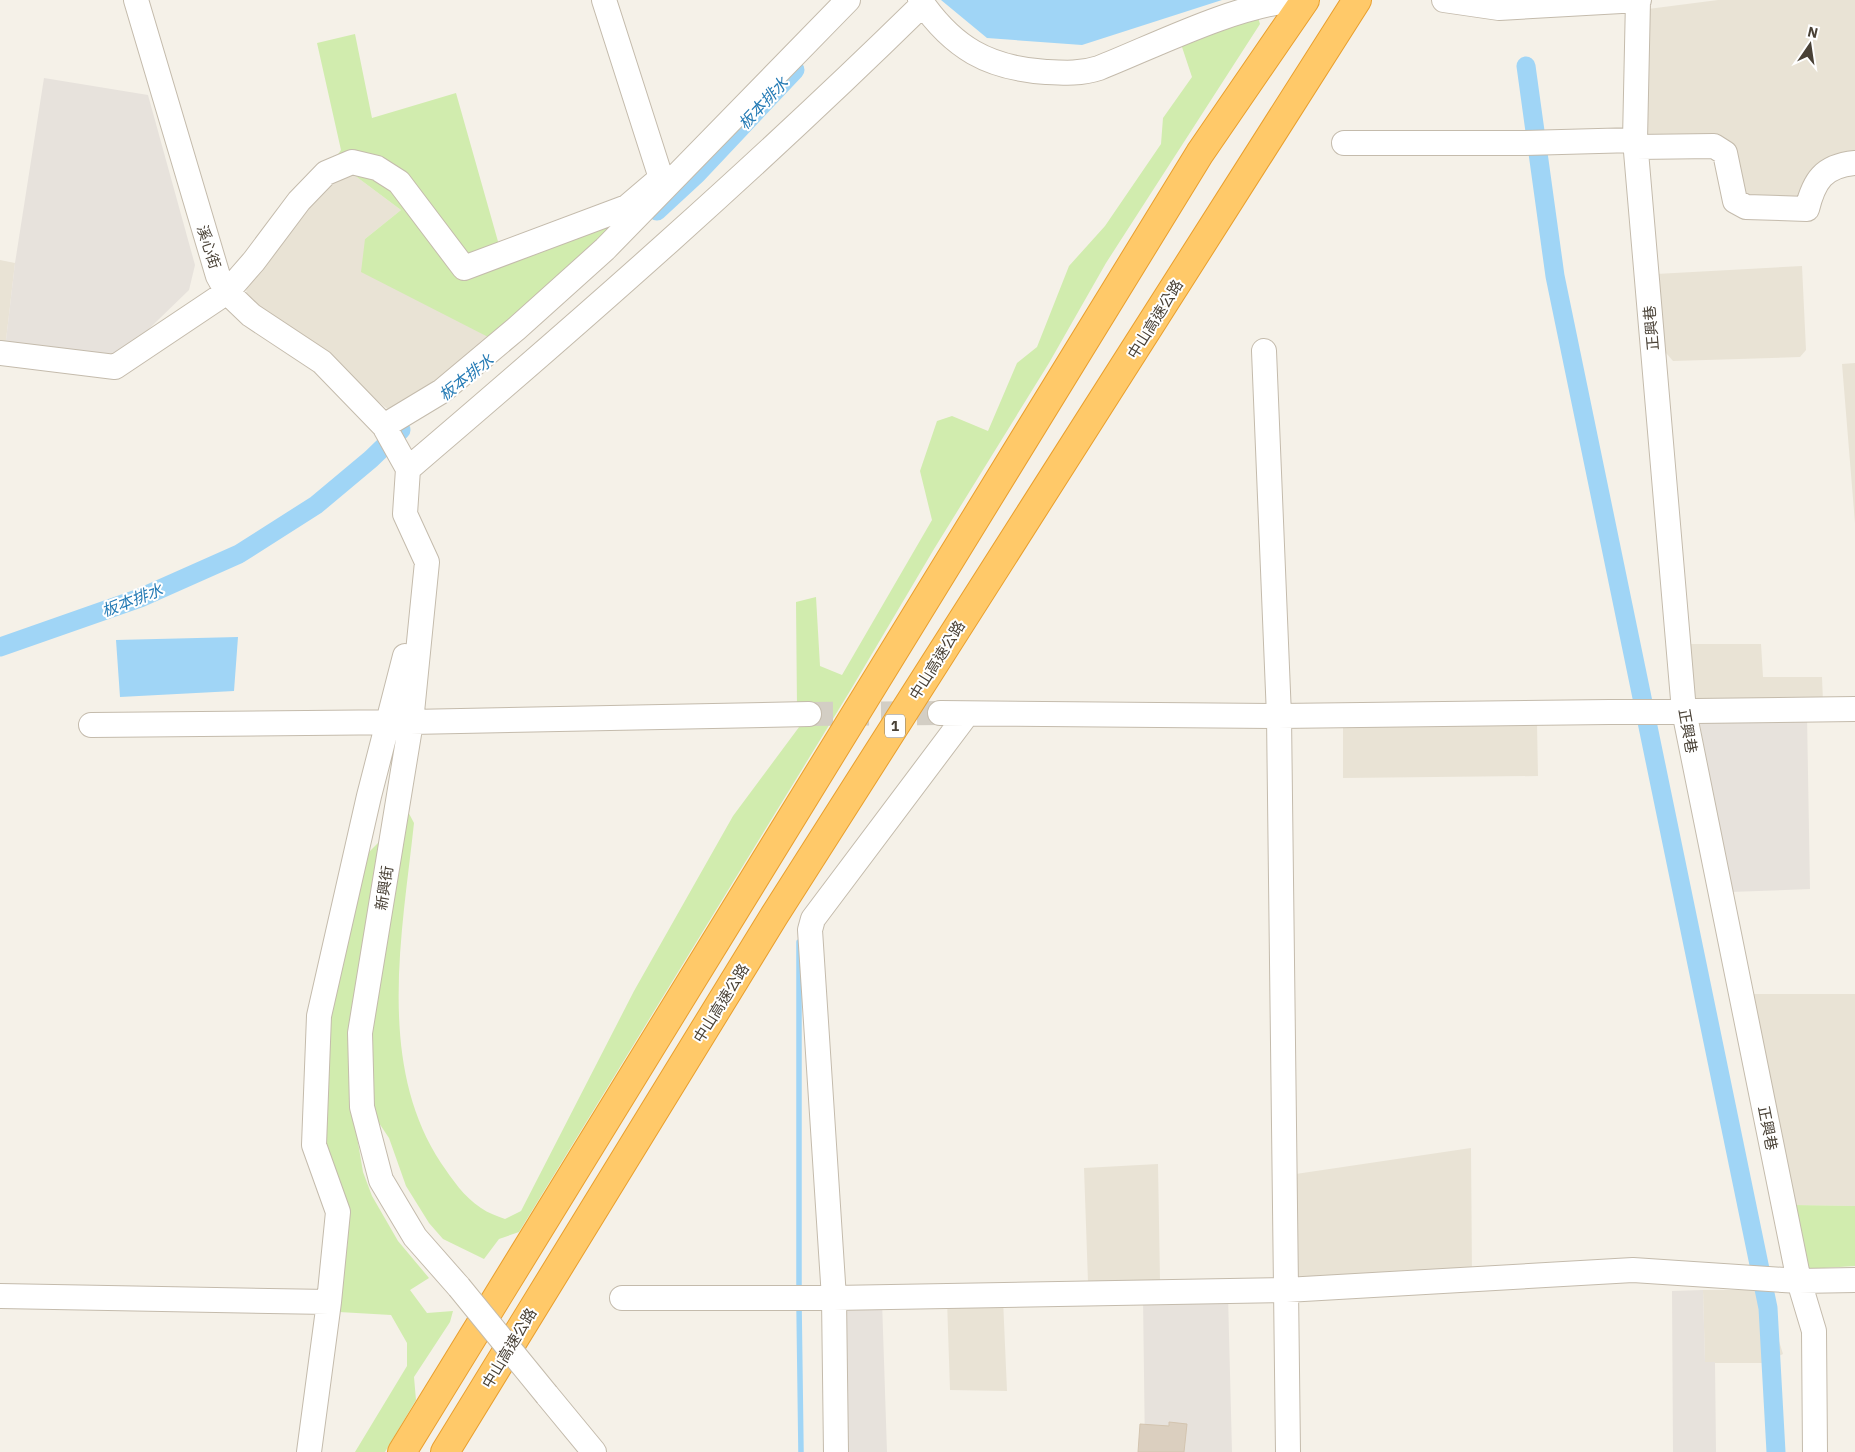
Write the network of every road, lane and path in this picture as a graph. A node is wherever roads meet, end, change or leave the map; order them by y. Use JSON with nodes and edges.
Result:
{"nodes":[{"id":1,"x":136,"y":0,"type":"edge"},
{"id":2,"x":604,"y":0,"type":"edge"},
{"id":3,"x":848,"y":0,"type":"edge"},
{"id":4,"x":1444,"y":0,"type":"edge"},
{"id":5,"x":1638,"y":0,"type":"edge"},
{"id":6,"x":921,"y":2,"type":"edge"},
{"id":7,"x":1300,"y":2,"type":"edge"},
{"id":8,"x":1356,"y":3,"type":"edge"},
{"id":9,"x":1344,"y":143,"type":"dead end"},
{"id":10,"x":1635,"y":144,"type":"junction"},
{"id":11,"x":1855,"y":163,"type":"edge"},
{"id":12,"x":629,"y":214,"type":"junction"},
{"id":13,"x":227,"y":292,"type":"junction"},
{"id":14,"x":1264,"y":351,"type":"dead end"},
{"id":15,"x":0,"y":353,"type":"edge"},
{"id":16,"x":385,"y":426,"type":"junction"},
{"id":17,"x":408,"y":468,"type":"junction"},
{"id":18,"x":1855,"y":709,"type":"edge"},
{"id":19,"x":1684,"y":711,"type":"junction"},
{"id":20,"x":940,"y":713,"type":"tunnel mouth"},
{"id":21,"x":809,"y":714,"type":"tunnel mouth"},
{"id":22,"x":967,"y":714,"type":"junction"},
{"id":23,"x":1279,"y":716,"type":"junction"},
{"id":24,"x":400,"y":722,"type":"junction"},
{"id":25,"x":91,"y":725,"type":"dead end"},
{"id":26,"x":1855,"y":1280,"type":"edge"},
{"id":27,"x":1799,"y":1281,"type":"junction"},
{"id":28,"x":1286,"y":1290,"type":"junction"},
{"id":29,"x":0,"y":1296,"type":"edge"},
{"id":30,"x":622,"y":1298,"type":"dead end"},
{"id":31,"x":834,"y":1298,"type":"junction"},
{"id":32,"x":329,"y":1302,"type":"junction"},
{"id":33,"x":310,"y":1452,"type":"edge"},
{"id":34,"x":402,"y":1452,"type":"edge"},
{"id":35,"x":445,"y":1452,"type":"edge"},
{"id":36,"x":594,"y":1452,"type":"edge"},
{"id":37,"x":836,"y":1452,"type":"edge"},
{"id":38,"x":1288,"y":1452,"type":"edge"},
{"id":39,"x":1815,"y":1452,"type":"edge"}],
"edges":[{"from":1,"to":13,"type":"street","name":"溪心街"},
{"from":2,"to":12,"type":"street"},
{"from":3,"to":12,"type":"street"},
{"from":4,"to":5,"type":"street"},
{"from":5,"to":10,"type":"street","name":"正興巷"},
{"from":6,"to":7,"type":"street"},
{"from":6,"to":17,"type":"street"},
{"from":7,"to":34,"type":"highway"},
{"from":8,"to":35,"type":"highway","name":"中山高速公路","number":"1"},
{"from":9,"to":10,"type":"street"},
{"from":10,"to":11,"type":"street"},
{"from":10,"to":19,"type":"street","name":"正興巷"},
{"from":12,"to":13,"type":"street"},
{"from":12,"to":16,"type":"street"},
{"from":13,"to":15,"type":"street"},
{"from":13,"to":16,"type":"street","name":"溪心街"},
{"from":14,"to":23,"type":"street"},
{"from":16,"to":17,"type":"street","name":"溪心街"},
{"from":17,"to":24,"type":"street","name":"新興街"},
{"from":18,"to":19,"type":"street"},
{"from":19,"to":23,"type":"street"},
{"from":19,"to":27,"type":"street","name":"正興巷"},
{"from":20,"to":22,"type":"street"},
{"from":21,"to":24,"type":"street"},
{"from":22,"to":23,"type":"street"},
{"from":22,"to":31,"type":"street"},
{"from":23,"to":28,"type":"street"},
{"from":24,"to":25,"type":"street"},
{"from":24,"to":32,"type":"street"},
{"from":24,"to":36,"type":"street","name":"新興街","bridge":true},
{"from":26,"to":27,"type":"street"},
{"from":27,"to":28,"type":"street"},
{"from":27,"to":39,"type":"street","name":"正興巷"},
{"from":28,"to":31,"type":"street"},
{"from":28,"to":38,"type":"street"},
{"from":29,"to":32,"type":"street"},
{"from":30,"to":31,"type":"street"},
{"from":31,"to":37,"type":"street"},
{"from":32,"to":33,"type":"street"}]}
